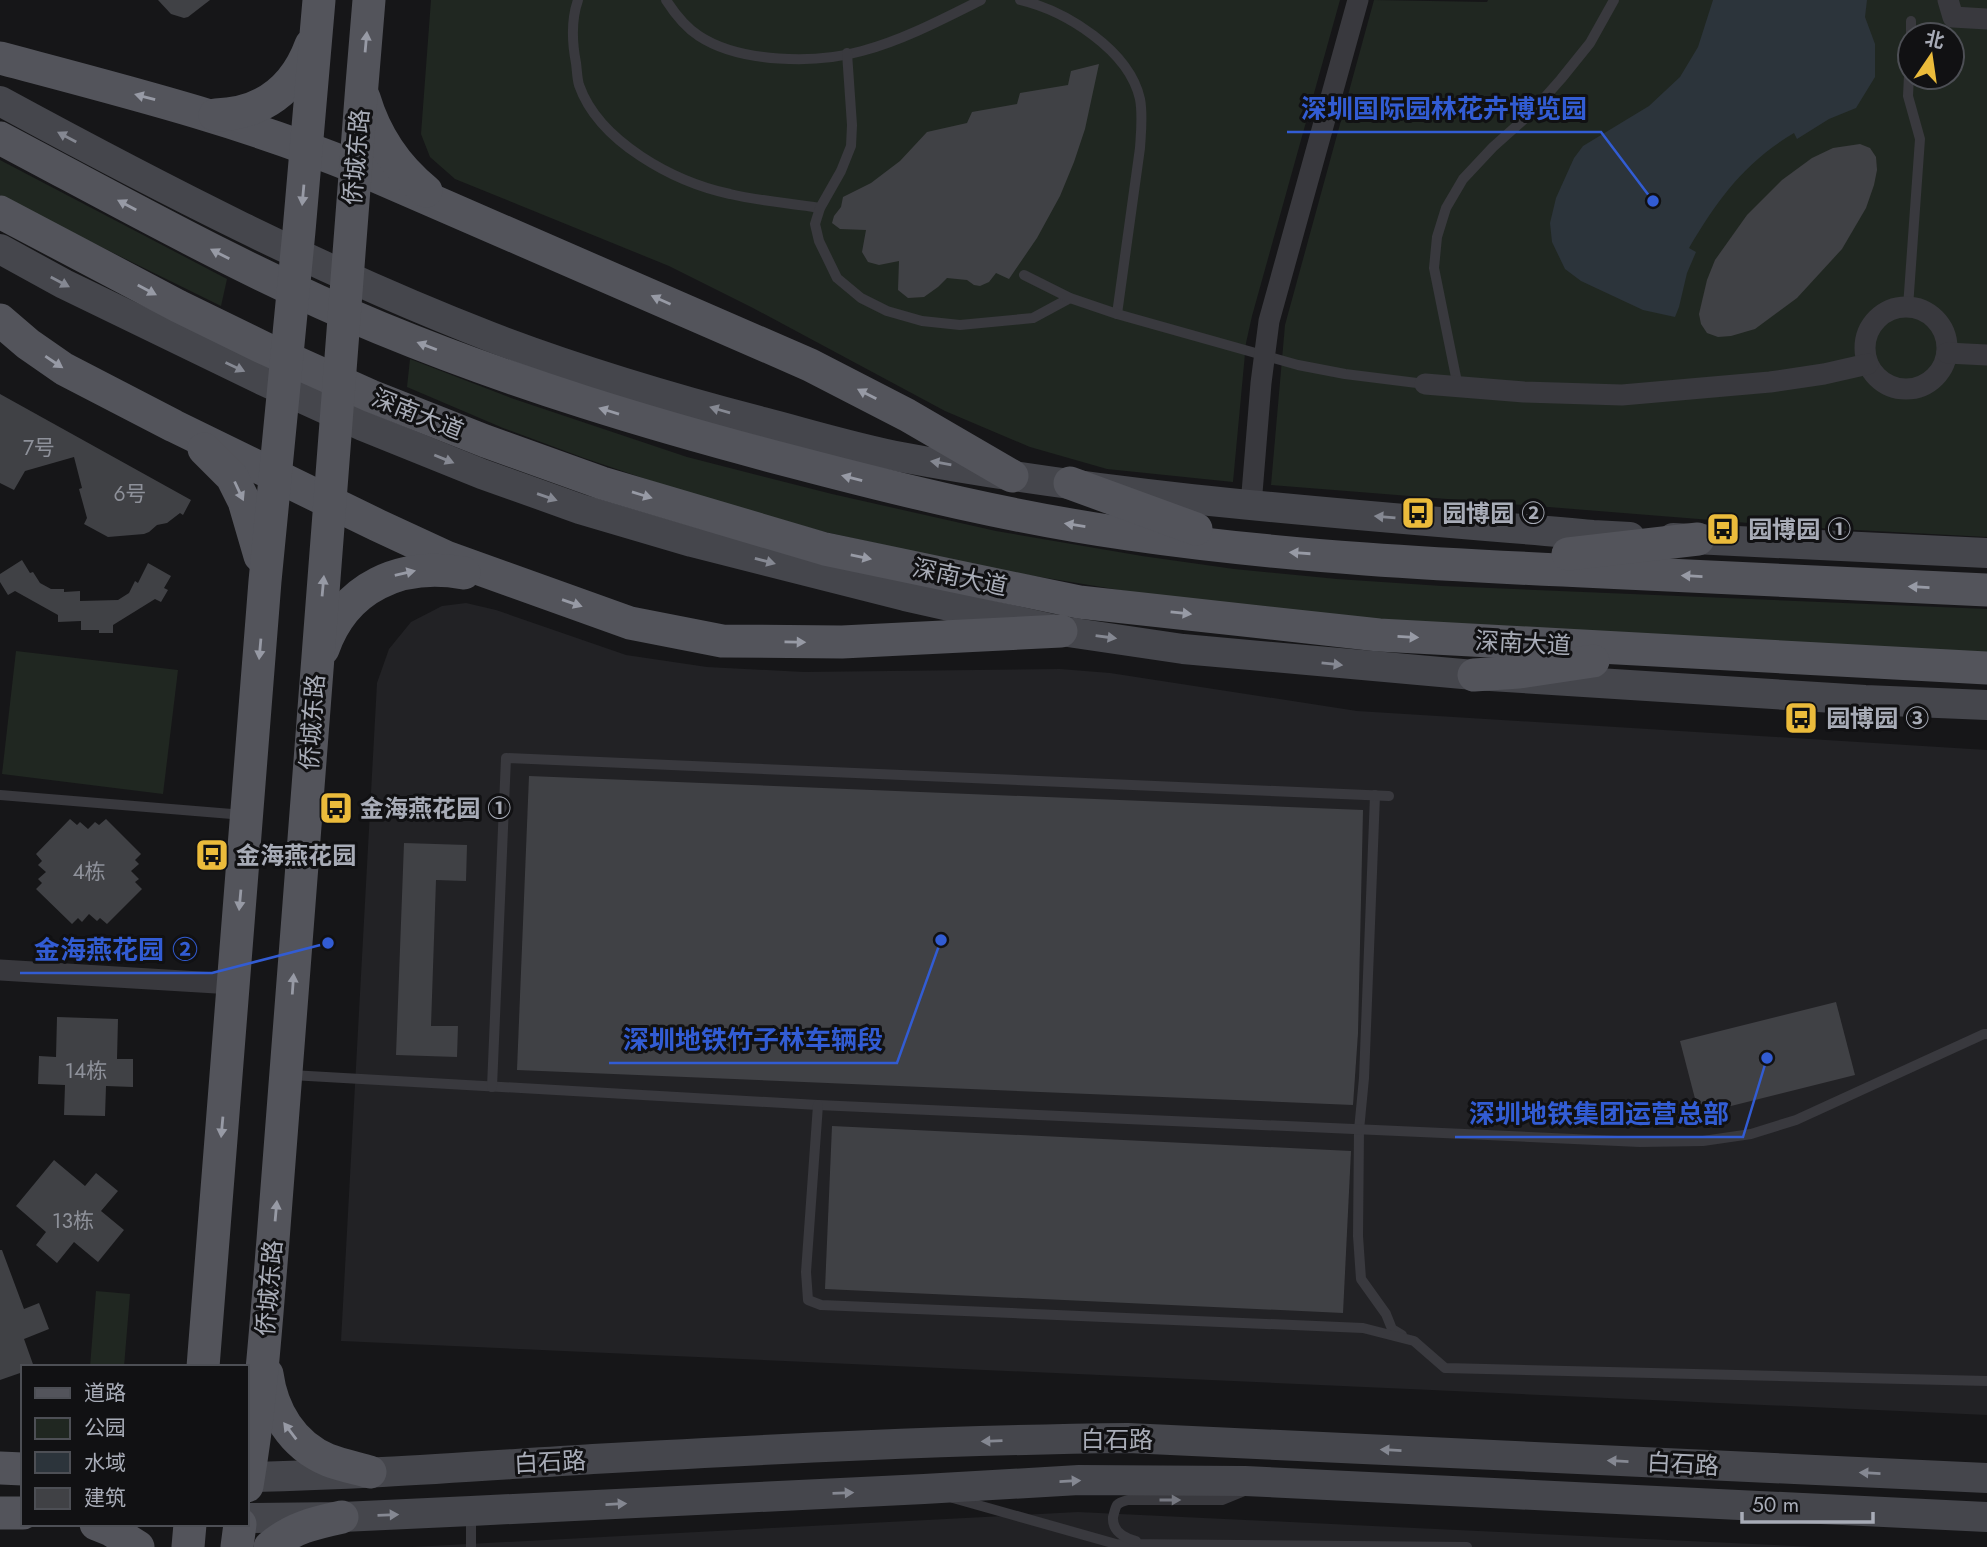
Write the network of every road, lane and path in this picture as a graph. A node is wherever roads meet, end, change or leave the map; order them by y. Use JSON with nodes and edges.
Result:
{"nodes":[{"id":1,"x":369,"y":0,"type":"edge"},
{"id":2,"x":578,"y":0,"type":"edge"},
{"id":3,"x":666,"y":0,"type":"edge"},
{"id":4,"x":1020,"y":0,"type":"edge"},
{"id":5,"x":1358,"y":0,"type":"edge"},
{"id":6,"x":1614,"y":0,"type":"edge"},
{"id":7,"x":1948,"y":0,"type":"edge"},
{"id":8,"x":976,"y":1,"type":"edge"},
{"id":9,"x":317,"y":15,"type":"edge"},
{"id":10,"x":1987,"y":19,"type":"edge"},
{"id":11,"x":847,"y":54,"type":"junction"},
{"id":12,"x":0,"y":58,"type":"edge"},
{"id":13,"x":362,"y":90,"type":"junction"},
{"id":14,"x":1908,"y":91,"type":"edge"},
{"id":15,"x":0,"y":101,"type":"edge"},
{"id":16,"x":211,"y":115,"type":"junction"},
{"id":17,"x":0,"y":138,"type":"edge"},
{"id":18,"x":307,"y":148,"type":"junction"},
{"id":19,"x":355,"y":167,"type":"junction"},
{"id":20,"x":445,"y":205,"type":"junction"},
{"id":21,"x":820,"y":208,"type":"junction"},
{"id":22,"x":0,"y":212,"type":"edge"},
{"id":23,"x":0,"y":249,"type":"edge"},
{"id":24,"x":1024,"y":275,"type":"dead end"},
{"id":25,"x":1070,"y":298,"type":"junction"},
{"id":26,"x":1908,"y":307,"type":"junction"},
{"id":27,"x":1117,"y":314,"type":"junction"},
{"id":28,"x":0,"y":320,"type":"edge"},
{"id":29,"x":176,"y":322,"type":"junction"},
{"id":30,"x":1947,"y":353,"type":"junction"},
{"id":31,"x":1987,"y":355,"type":"edge"},
{"id":32,"x":1868,"y":363,"type":"junction"},
{"id":33,"x":1425,"y":384,"type":"joint"},
{"id":34,"x":1458,"y":387,"type":"junction"},
{"id":35,"x":174,"y":426,"type":"junction"},
{"id":36,"x":275,"y":475,"type":"junction"},
{"id":37,"x":1012,"y":476,"type":"junction"},
{"id":38,"x":1070,"y":483,"type":"junction"},
{"id":39,"x":330,"y":501,"type":"junction"},
{"id":40,"x":1251,"y":505,"type":"junction"},
{"id":41,"x":1698,"y":539,"type":"junction"},
{"id":42,"x":1261,"y":550,"type":"junction"},
{"id":43,"x":1987,"y":553,"type":"edge"},
{"id":44,"x":1466,"y":566,"type":"junction"},
{"id":45,"x":265,"y":581,"type":"junction"},
{"id":46,"x":508,"y":581,"type":"junction"},
{"id":47,"x":1987,"y":590,"type":"edge"},
{"id":48,"x":1061,"y":631,"type":"junction"},
{"id":49,"x":1676,"y":651,"type":"junction"},
{"id":50,"x":1987,"y":668,"type":"edge"},
{"id":51,"x":315,"y":672,"type":"junction"},
{"id":52,"x":1474,"y":676,"type":"junction"},
{"id":53,"x":1987,"y":705,"type":"edge"},
{"id":54,"x":0,"y":795,"type":"edge"},
{"id":55,"x":1375,"y":795,"type":"junction"},
{"id":56,"x":1390,"y":796,"type":"dead end"},
{"id":57,"x":247,"y":815,"type":"junction"},
{"id":58,"x":0,"y":970,"type":"edge"},
{"id":59,"x":233,"y":984,"type":"junction"},
{"id":60,"x":1987,"y":1034,"type":"edge"},
{"id":61,"x":287,"y":1074,"type":"junction"},
{"id":62,"x":492,"y":1087,"type":"junction"},
{"id":63,"x":818,"y":1105,"type":"junction"},
{"id":64,"x":1359,"y":1130,"type":"junction"},
{"id":65,"x":1414,"y":1341,"type":"junction"},
{"id":66,"x":264,"y":1352,"type":"junction"},
{"id":67,"x":202,"y":1361,"type":"edge"},
{"id":68,"x":1987,"y":1381,"type":"edge"},
{"id":69,"x":0,"y":1468,"type":"edge"},
{"id":70,"x":21,"y":1469,"type":"edge"},
{"id":71,"x":370,"y":1472,"type":"junction"},
{"id":72,"x":248,"y":1475,"type":"edge"},
{"id":73,"x":1987,"y":1478,"type":"edge"},
{"id":74,"x":248,"y":1480,"type":"edge"},
{"id":75,"x":1268,"y":1482,"type":"junction"},
{"id":76,"x":924,"y":1489,"type":"junction"},
{"id":77,"x":471,"y":1511,"type":"junction"},
{"id":78,"x":0,"y":1513,"type":"edge"},
{"id":79,"x":21,"y":1513,"type":"edge"},
{"id":80,"x":342,"y":1517,"type":"junction"},
{"id":81,"x":1987,"y":1517,"type":"edge"},
{"id":82,"x":248,"y":1518,"type":"edge"},
{"id":83,"x":101,"y":1526,"type":"edge"},
{"id":84,"x":190,"y":1526,"type":"edge"},
{"id":85,"x":240,"y":1526,"type":"edge"},
{"id":86,"x":1149,"y":1545,"type":"junction"},
{"id":87,"x":138,"y":1547,"type":"edge"},
{"id":88,"x":188,"y":1547,"type":"edge"},
{"id":89,"x":237,"y":1547,"type":"edge"},
{"id":90,"x":270,"y":1547,"type":"edge"},
{"id":91,"x":471,"y":1547,"type":"edge"},
{"id":92,"x":1467,"y":1547,"type":"edge"}],
"edges":[{"from":13,"to":1,"type":"main road","name":"侨城东路","one_way":true},
{"from":2,"to":21,"type":"lane"},
{"from":3,"to":11,"type":"lane"},
{"from":4,"to":27,"type":"lane"},
{"from":5,"to":40,"type":"street"},
{"from":6,"to":34,"type":"lane"},
{"from":7,"to":10,"type":"street"},
{"from":8,"to":11,"type":"lane"},
{"from":9,"to":16,"type":"main road"},
{"from":9,"to":18,"type":"main road","name":"侨城东路"},
{"from":11,"to":21,"type":"lane"},
{"from":16,"to":12,"type":"main road","one_way":true},
{"from":13,"to":19,"type":"main road","name":"侨城东路"},
{"from":13,"to":20,"type":"main road"},
{"from":14,"to":26,"type":"lane"},
{"from":37,"to":15,"type":"main road","one_way":true},
{"from":16,"to":18,"type":"main road"},
{"from":42,"to":17,"type":"main road","one_way":true},
{"from":18,"to":19,"type":"main road"},
{"from":18,"to":36,"type":"main road","name":"侨城东路","one_way":true},
{"from":19,"to":20,"type":"main road"},
{"from":19,"to":39,"type":"main road","name":"侨城东路"},
{"from":37,"to":20,"type":"main road","one_way":true},
{"from":21,"to":25,"type":"lane"},
{"from":22,"to":29,"type":"main road","name":"深南大道","one_way":true},
{"from":23,"to":29,"type":"main road","one_way":true},
{"from":24,"to":25,"type":"lane"},
{"from":25,"to":27,"type":"lane"},
{"from":26,"to":30,"type":"street"},
{"from":26,"to":32,"type":"street"},
{"from":27,"to":33,"type":"lane"},
{"from":28,"to":35,"type":"main road","one_way":true},
{"from":29,"to":48,"type":"main road","one_way":true},
{"from":29,"to":49,"type":"main road","name":"深南大道","one_way":true},
{"from":30,"to":31,"type":"street"},
{"from":30,"to":32,"type":"street"},
{"from":32,"to":34,"type":"street"},
{"from":33,"to":34,"type":"street"},
{"from":35,"to":36,"type":"main road"},
{"from":35,"to":45,"type":"main road","one_way":true},
{"from":36,"to":39,"type":"main road"},
{"from":36,"to":45,"type":"main road","name":"侨城东路"},
{"from":37,"to":38,"type":"main road"},
{"from":38,"to":40,"type":"main road"},
{"from":38,"to":42,"type":"main road"},
{"from":39,"to":46,"type":"main road"},
{"from":51,"to":39,"type":"main road","name":"侨城东路","one_way":true},
{"from":41,"to":40,"type":"main road","one_way":true},
{"from":41,"to":43,"type":"main road"},
{"from":41,"to":44,"type":"main road"},
{"from":44,"to":42,"type":"main road","one_way":true},
{"from":47,"to":44,"type":"main road","one_way":true},
{"from":45,"to":57,"type":"main road","name":"侨城东路","one_way":true},
{"from":46,"to":48,"type":"main road","one_way":true},
{"from":51,"to":46,"type":"main road","one_way":true},
{"from":48,"to":52,"type":"main road","one_way":true},
{"from":49,"to":50,"type":"main road","name":"深南大道"},
{"from":49,"to":52,"type":"main road"},
{"from":61,"to":51,"type":"main road","name":"侨城东路","one_way":true},
{"from":52,"to":53,"type":"main road"},
{"from":54,"to":57,"type":"lane"},
{"from":55,"to":56,"type":"lane"},
{"from":55,"to":62,"type":"lane"},
{"from":55,"to":64,"type":"lane"},
{"from":57,"to":59,"type":"main road","name":"侨城东路","one_way":true},
{"from":58,"to":59,"type":"street"},
{"from":59,"to":67,"type":"main road","name":"侨城东路","one_way":true},
{"from":60,"to":64,"type":"lane"},
{"from":61,"to":62,"type":"lane"},
{"from":66,"to":61,"type":"main road","name":"侨城东路","one_way":true},
{"from":62,"to":63,"type":"lane"},
{"from":63,"to":64,"type":"lane"},
{"from":63,"to":65,"type":"lane"},
{"from":64,"to":65,"type":"lane"},
{"from":65,"to":68,"type":"lane"},
{"from":71,"to":66,"type":"main road","one_way":true},
{"from":66,"to":72,"type":"main road","name":"侨城东路"},
{"from":69,"to":70,"type":"main road"},
{"from":73,"to":71,"type":"main road","name":"白石路","one_way":true},
{"from":71,"to":74,"type":"main road","name":"白石路"},
{"from":76,"to":75,"type":"main road","name":"白石路","one_way":true},
{"from":75,"to":81,"type":"main road","name":"白石路"},
{"from":86,"to":75,"type":"lane","one_way":true},
{"from":77,"to":76,"type":"main road","name":"白石路","one_way":true},
{"from":76,"to":86,"type":"lane"},
{"from":80,"to":77,"type":"main road","name":"白石路","one_way":true},
{"from":77,"to":91,"type":"lane"},
{"from":78,"to":79,"type":"main road"},
{"from":80,"to":82,"type":"main road","name":"白石路"},
{"from":80,"to":90,"type":"main road"},
{"from":83,"to":87,"type":"main road"},
{"from":84,"to":88,"type":"main road"},
{"from":85,"to":89,"type":"main road"},
{"from":86,"to":92,"type":"lane"}]}
